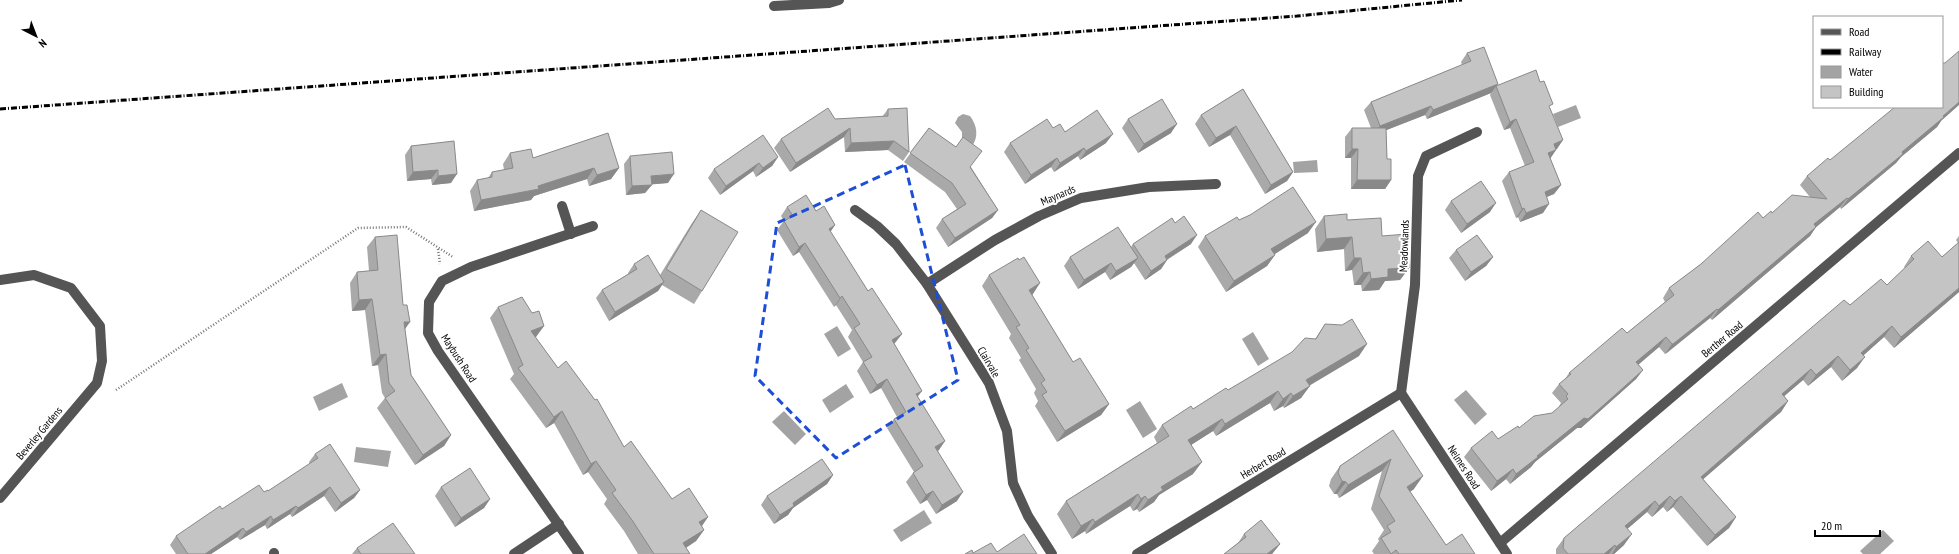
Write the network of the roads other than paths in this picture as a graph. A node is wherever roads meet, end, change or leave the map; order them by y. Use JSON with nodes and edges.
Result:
{"nodes":[{"id":1,"x":839,"y":0,"type":"edge"},
{"id":2,"x":774,"y":6,"type":"dead end"},
{"id":3,"x":1477,"y":132,"type":"dead end"},
{"id":4,"x":1959,"y":153,"type":"edge"},
{"id":5,"x":1216,"y":184,"type":"dead end"},
{"id":6,"x":562,"y":206,"type":"dead end"},
{"id":7,"x":855,"y":210,"type":"dead end"},
{"id":8,"x":593,"y":226,"type":"dead end"},
{"id":9,"x":571,"y":234,"type":"junction"},
{"id":10,"x":0,"y":280,"type":"edge"},
{"id":11,"x":927,"y":284,"type":"junction"},
{"id":12,"x":1401,"y":393,"type":"junction"},
{"id":13,"x":0,"y":498,"type":"edge"},
{"id":14,"x":559,"y":524,"type":"junction"},
{"id":15,"x":1500,"y":543,"type":"junction"},
{"id":16,"x":514,"y":554,"type":"edge"},
{"id":17,"x":579,"y":554,"type":"edge"},
{"id":18,"x":1052,"y":554,"type":"edge"},
{"id":19,"x":1137,"y":554,"type":"edge"},
{"id":20,"x":1507,"y":554,"type":"edge"}],
"edges":[{"from":1,"to":2,"type":"street"},
{"from":3,"to":12,"type":"street","name":"Meadowlands"},
{"from":4,"to":15,"type":"street","name":"Berther Road"},
{"from":5,"to":11,"type":"street","name":"Maynards"},
{"from":6,"to":9,"type":"street"},
{"from":7,"to":11,"type":"street","name":"Clairvale"},
{"from":8,"to":9,"type":"street","name":"Maybush Road"},
{"from":9,"to":14,"type":"street","name":"Maybush Road"},
{"from":10,"to":13,"type":"street","name":"Beverley Gardens"},
{"from":11,"to":18,"type":"street","name":"Clairvale"},
{"from":12,"to":15,"type":"street","name":"Nelmes Road"},
{"from":12,"to":19,"type":"street","name":"Herbert Road"},
{"from":14,"to":16,"type":"street"},
{"from":14,"to":17,"type":"street","name":"Maybush Road"},
{"from":15,"to":20,"type":"street","name":"Nelmes Road"}]}
